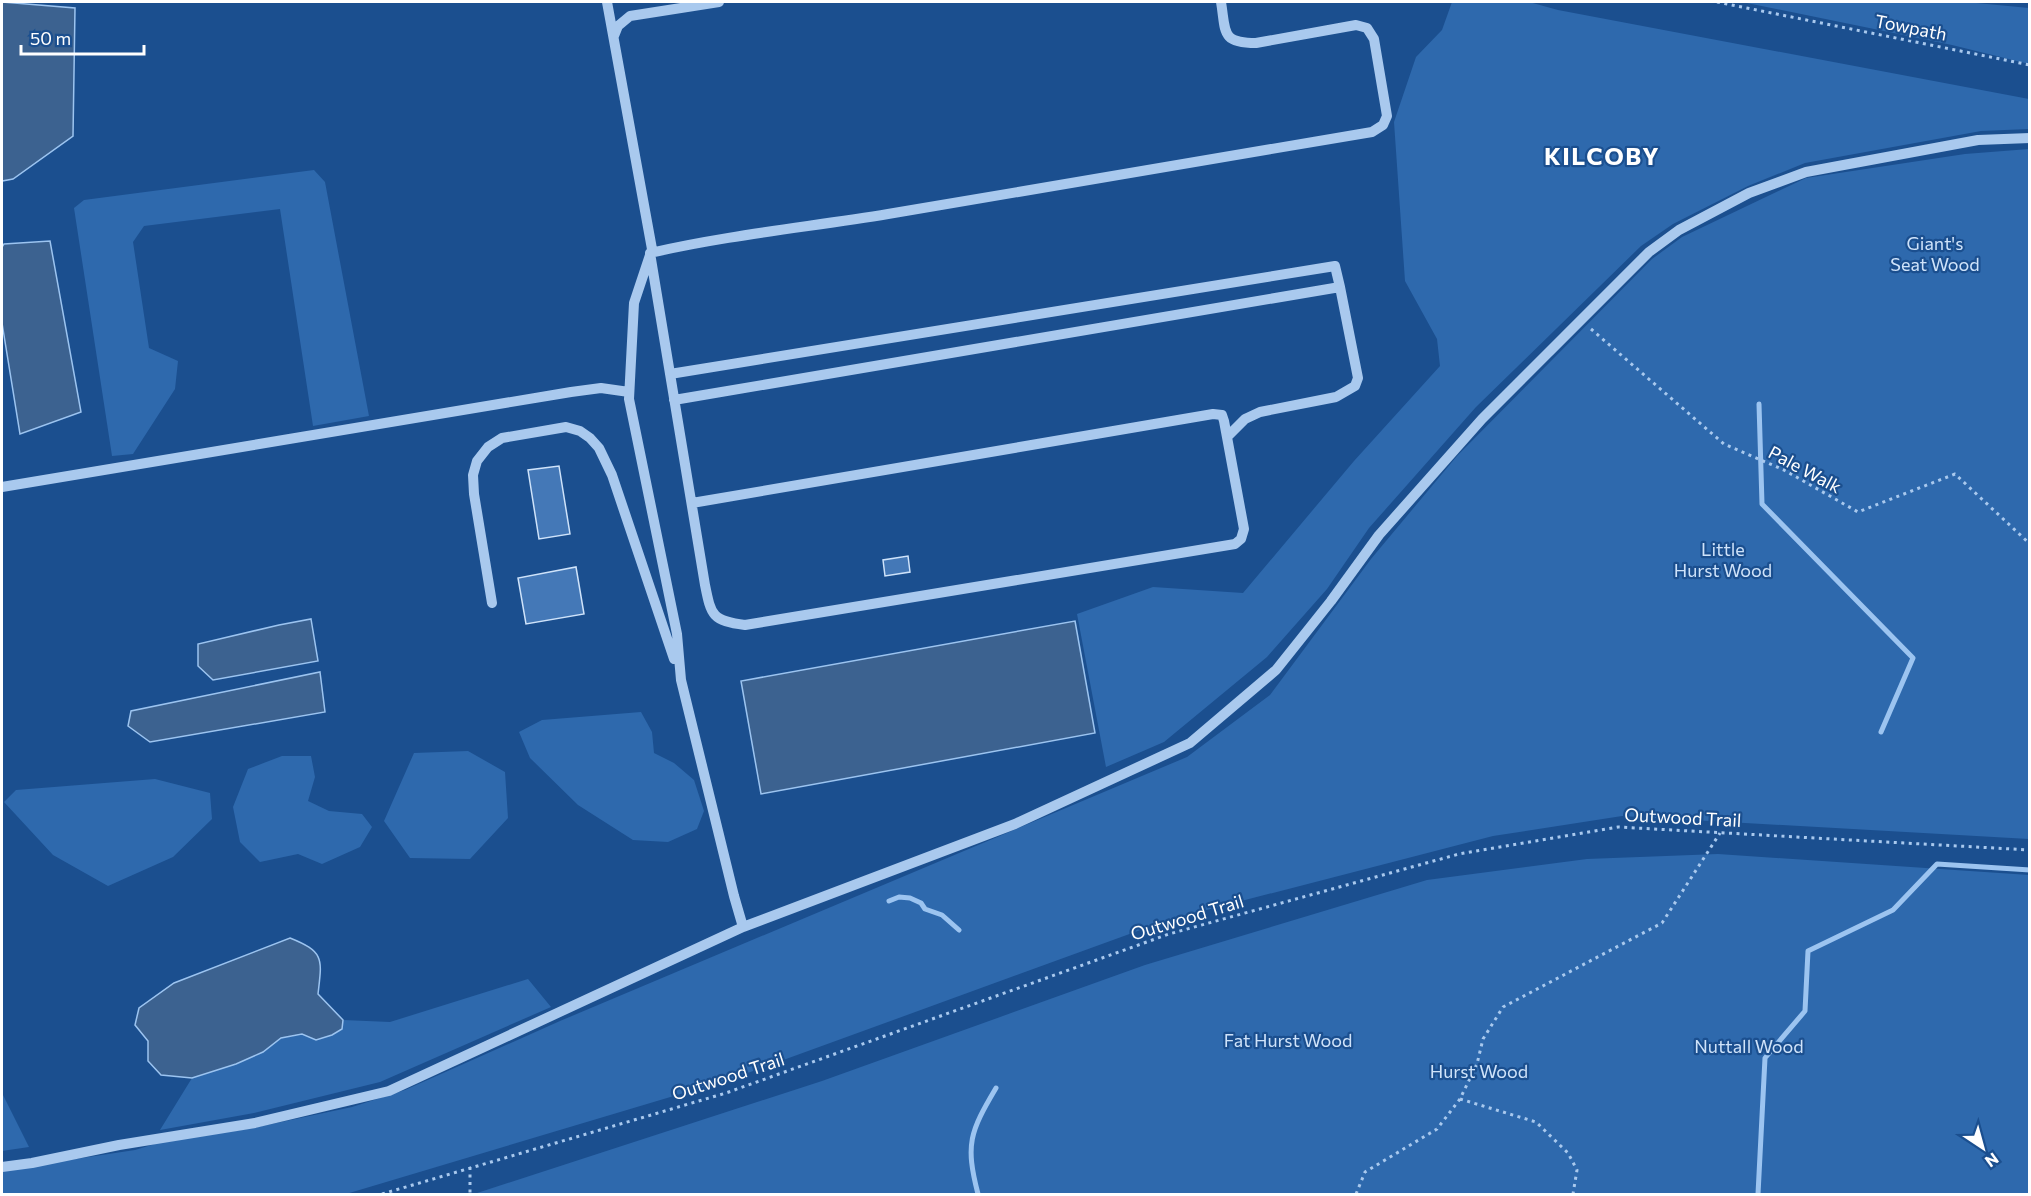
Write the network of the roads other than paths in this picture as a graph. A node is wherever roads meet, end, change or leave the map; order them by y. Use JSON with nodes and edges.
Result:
{"nodes":[{"id":1,"x":607,"y":2,"type":"edge"},
{"id":2,"x":719,"y":2,"type":"edge"},
{"id":3,"x":1221,"y":2,"type":"edge"},
{"id":4,"x":614,"y":36,"type":"junction"},
{"id":5,"x":2030,"y":138,"type":"edge"},
{"id":6,"x":650,"y":254,"type":"junction"},
{"id":7,"x":1340,"y":288,"type":"junction"},
{"id":8,"x":670,"y":374,"type":"junction"},
{"id":9,"x":629,"y":392,"type":"junction"},
{"id":10,"x":674,"y":400,"type":"junction"},
{"id":11,"x":1227,"y":437,"type":"junction"},
{"id":12,"x":2,"y":487,"type":"edge"},
{"id":13,"x":692,"y":503,"type":"junction"},
{"id":14,"x":492,"y":603,"type":"dead end"},
{"id":15,"x":681,"y":680,"type":"junction"},
{"id":16,"x":743,"y":927,"type":"junction"},
{"id":17,"x":2,"y":1167,"type":"edge"}],
"edges":[{"from":1,"to":4,"type":"street"},
{"from":2,"to":4,"type":"street"},
{"from":3,"to":6,"type":"street"},
{"from":4,"to":6,"type":"street"},
{"from":5,"to":16,"type":"street"},
{"from":6,"to":8,"type":"street"},
{"from":6,"to":9,"type":"street"},
{"from":7,"to":8,"type":"street"},
{"from":7,"to":10,"type":"street"},
{"from":7,"to":11,"type":"street"},
{"from":8,"to":10,"type":"street"},
{"from":9,"to":12,"type":"street"},
{"from":9,"to":15,"type":"street"},
{"from":10,"to":13,"type":"street"},
{"from":11,"to":13,"type":"street"},
{"from":11,"to":13,"type":"street"},
{"from":14,"to":15,"type":"street"},
{"from":15,"to":16,"type":"street"},
{"from":16,"to":17,"type":"street"}]}
